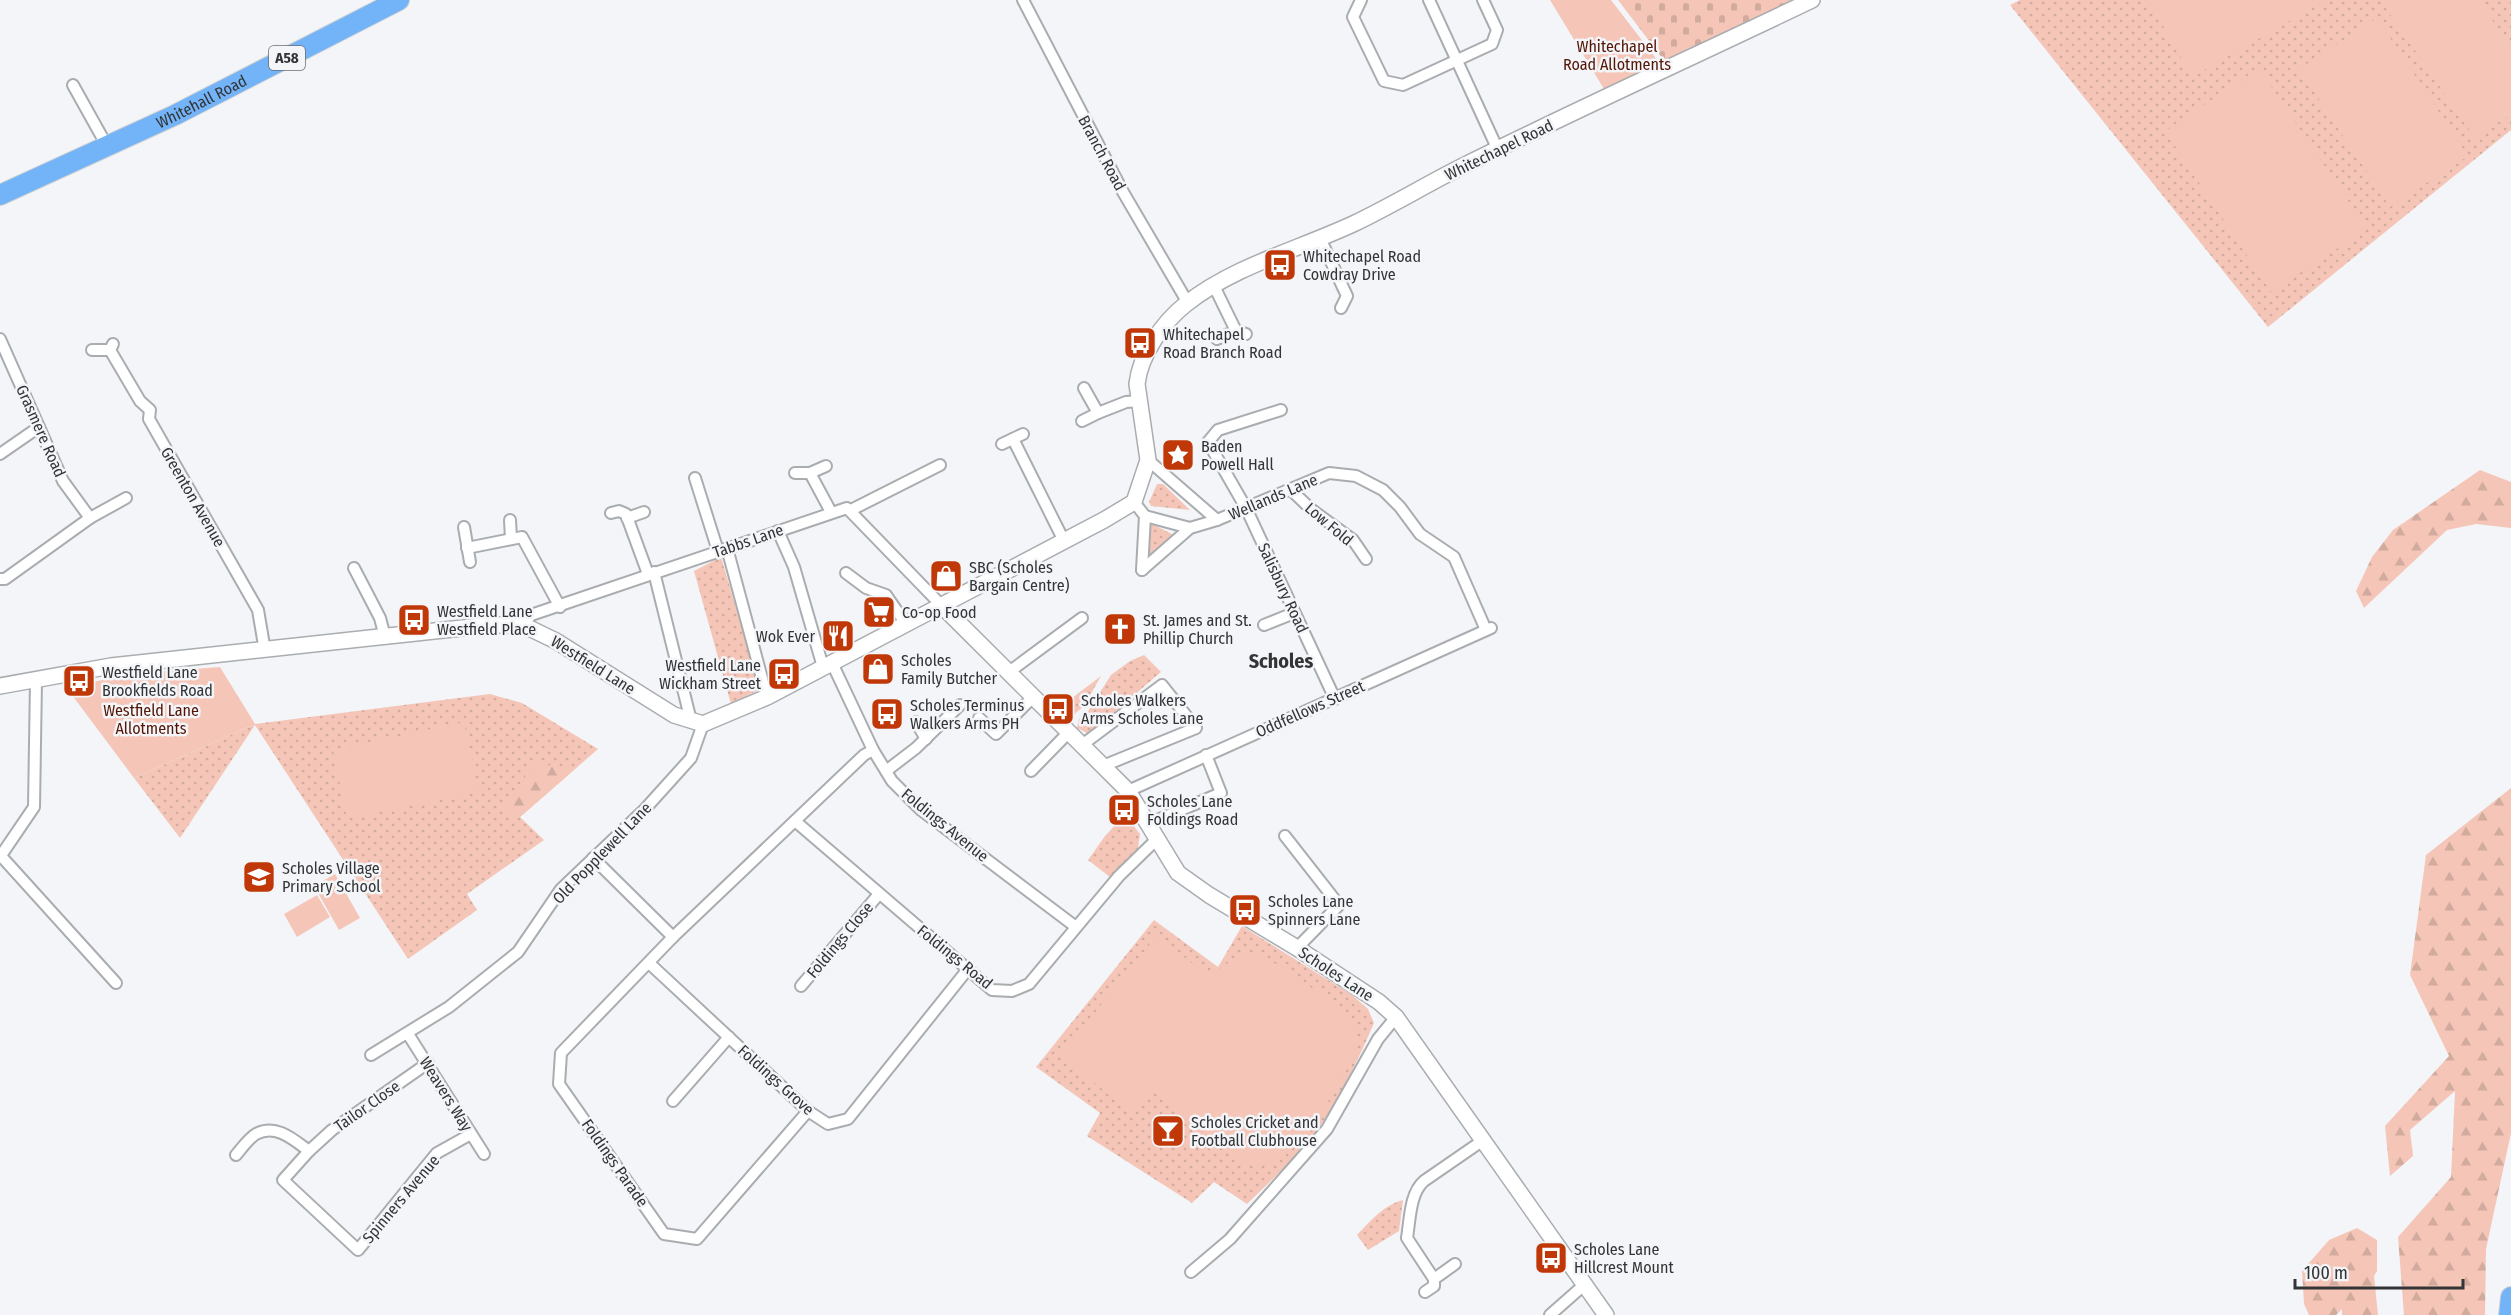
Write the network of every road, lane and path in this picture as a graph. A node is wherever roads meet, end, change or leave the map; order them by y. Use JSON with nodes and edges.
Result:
{"nodes":[{"id":1,"x":399,"y":0,"type":"edge"},
{"id":2,"x":1023,"y":0,"type":"edge"},
{"id":3,"x":1361,"y":0,"type":"edge"},
{"id":4,"x":1429,"y":0,"type":"edge"},
{"id":5,"x":1483,"y":0,"type":"edge"},
{"id":6,"x":1812,"y":0,"type":"edge"},
{"id":7,"x":1456,"y":60,"type":"junction"},
{"id":8,"x":74,"y":85,"type":"dead end"},
{"id":9,"x":107,"y":146,"type":"junction"},
{"id":10,"x":1498,"y":150,"type":"junction"},
{"id":11,"x":0,"y":195,"type":"edge"},
{"id":12,"x":1320,"y":238,"type":"junction"},
{"id":13,"x":1214,"y":286,"type":"junction"},
{"id":14,"x":1188,"y":303,"type":"junction"},
{"id":15,"x":1341,"y":308,"type":"dead end"},
{"id":16,"x":0,"y":339,"type":"edge"},
{"id":17,"x":1217,"y":339,"type":"dead end"},
{"id":18,"x":92,"y":350,"type":"dead end"},
{"id":19,"x":1084,"y":388,"type":"dead end"},
{"id":20,"x":1140,"y":401,"type":"junction"},
{"id":21,"x":1281,"y":411,"type":"dead end"},
{"id":22,"x":1098,"y":413,"type":"junction"},
{"id":23,"x":1082,"y":421,"type":"dead end"},
{"id":24,"x":39,"y":427,"type":"junction"},
{"id":25,"x":1013,"y":439,"type":"dead end"},
{"id":26,"x":0,"y":454,"type":"edge"},
{"id":27,"x":1148,"y":459,"type":"junction"},
{"id":28,"x":940,"y":465,"type":"dead end"},
{"id":29,"x":826,"y":466,"type":"dead end"},
{"id":30,"x":795,"y":473,"type":"dead end"},
{"id":31,"x":810,"y":473,"type":"junction"},
{"id":32,"x":695,"y":478,"type":"dead end"},
{"id":33,"x":1291,"y":490,"type":"junction"},
{"id":34,"x":126,"y":498,"type":"dead end"},
{"id":35,"x":1134,"y":502,"type":"junction"},
{"id":36,"x":1246,"y":508,"type":"junction"},
{"id":37,"x":851,"y":510,"type":"junction"},
{"id":38,"x":644,"y":512,"type":"dead end"},
{"id":39,"x":831,"y":512,"type":"junction"},
{"id":40,"x":611,"y":513,"type":"dead end"},
{"id":41,"x":626,"y":516,"type":"junction"},
{"id":42,"x":1145,"y":516,"type":"junction"},
{"id":43,"x":90,"y":518,"type":"junction"},
{"id":44,"x":510,"y":520,"type":"dead end"},
{"id":45,"x":1217,"y":520,"type":"junction"},
{"id":46,"x":464,"y":527,"type":"dead end"},
{"id":47,"x":1190,"y":528,"type":"junction"},
{"id":48,"x":777,"y":531,"type":"junction"},
{"id":49,"x":511,"y":539,"type":"junction"},
{"id":50,"x":1064,"y":541,"type":"junction"},
{"id":51,"x":467,"y":548,"type":"junction"},
{"id":52,"x":722,"y":549,"type":"junction"},
{"id":53,"x":1366,"y":559,"type":"dead end"},
{"id":54,"x":470,"y":562,"type":"dead end"},
{"id":55,"x":354,"y":568,"type":"dead end"},
{"id":56,"x":651,"y":573,"type":"junction"},
{"id":57,"x":846,"y":573,"type":"dead end"},
{"id":58,"x":0,"y":579,"type":"edge"},
{"id":59,"x":560,"y":606,"type":"junction"},
{"id":60,"x":942,"y":606,"type":"junction"},
{"id":61,"x":1294,"y":613,"type":"junction"},
{"id":62,"x":1082,"y":618,"type":"dead end"},
{"id":63,"x":906,"y":624,"type":"junction"},
{"id":64,"x":523,"y":625,"type":"junction"},
{"id":65,"x":1264,"y":625,"type":"dead end"},
{"id":66,"x":1489,"y":629,"type":"joint"},
{"id":67,"x":385,"y":637,"type":"junction"},
{"id":68,"x":265,"y":651,"type":"junction"},
{"id":69,"x":827,"y":665,"type":"junction"},
{"id":70,"x":1009,"y":672,"type":"junction"},
{"id":71,"x":36,"y":681,"type":"junction"},
{"id":72,"x":0,"y":686,"type":"edge"},
{"id":73,"x":767,"y":697,"type":"junction"},
{"id":74,"x":1033,"y":697,"type":"junction"},
{"id":75,"x":1335,"y":699,"type":"junction"},
{"id":76,"x":960,"y":705,"type":"dead end"},
{"id":77,"x":979,"y":718,"type":"dead end"},
{"id":78,"x":916,"y":722,"type":"dead end"},
{"id":79,"x":697,"y":723,"type":"junction"},
{"id":80,"x":1069,"y":732,"type":"junction"},
{"id":81,"x":926,"y":739,"type":"junction"},
{"id":82,"x":1082,"y":746,"type":"junction"},
{"id":83,"x":873,"y":750,"type":"junction"},
{"id":84,"x":1206,"y":755,"type":"junction"},
{"id":85,"x":1103,"y":766,"type":"junction"},
{"id":86,"x":886,"y":771,"type":"junction"},
{"id":87,"x":1031,"y":771,"type":"dead end"},
{"id":88,"x":1128,"y":790,"type":"junction"},
{"id":89,"x":795,"y":821,"type":"junction"},
{"id":90,"x":1148,"y":824,"type":"junction"},
{"id":91,"x":1285,"y":836,"type":"dead end"},
{"id":92,"x":1157,"y":839,"type":"junction"},
{"id":93,"x":0,"y":857,"type":"edge"},
{"id":94,"x":592,"y":858,"type":"junction"},
{"id":95,"x":879,"y":894,"type":"junction"},
{"id":96,"x":1076,"y":927,"type":"junction"},
{"id":97,"x":674,"y":937,"type":"junction"},
{"id":98,"x":1297,"y":948,"type":"junction"},
{"id":99,"x":649,"y":963,"type":"junction"},
{"id":100,"x":968,"y":969,"type":"junction"},
{"id":101,"x":116,"y":983,"type":"dead end"},
{"id":102,"x":801,"y":986,"type":"dead end"},
{"id":103,"x":1395,"y":1017,"type":"junction"},
{"id":104,"x":408,"y":1034,"type":"junction"},
{"id":105,"x":729,"y":1037,"type":"junction"},
{"id":106,"x":371,"y":1055,"type":"dead end"},
{"id":107,"x":428,"y":1063,"type":"junction"},
{"id":108,"x":673,"y":1101,"type":"dead end"},
{"id":109,"x":808,"y":1111,"type":"junction"},
{"id":110,"x":471,"y":1134,"type":"junction"},
{"id":111,"x":1482,"y":1141,"type":"junction"},
{"id":112,"x":309,"y":1151,"type":"junction"},
{"id":113,"x":483,"y":1154,"type":"dead end"},
{"id":114,"x":236,"y":1155,"type":"dead end"},
{"id":115,"x":283,"y":1180,"type":"joint"},
{"id":116,"x":1455,"y":1264,"type":"dead end"},
{"id":117,"x":1191,"y":1272,"type":"dead end"},
{"id":118,"x":1434,"y":1279,"type":"junction"},
{"id":119,"x":1584,"y":1284,"type":"junction"},
{"id":120,"x":1425,"y":1292,"type":"dead end"},
{"id":121,"x":2511,"y":1297,"type":"edge"},
{"id":122,"x":1550,"y":1315,"type":"edge"},
{"id":123,"x":1606,"y":1315,"type":"edge"},
{"id":124,"x":2510,"y":1315,"type":"edge"}],
"edges":[{"from":1,"to":9,"type":"highway","name":"Whitehall Road","number":"A58"},
{"from":2,"to":14,"type":"street","name":"Branch Road"},
{"from":3,"to":7,"type":"street"},
{"from":4,"to":7,"type":"street"},
{"from":5,"to":7,"type":"street"},
{"from":6,"to":10,"type":"main road","name":"Whitechapel Road"},
{"from":7,"to":10,"type":"street"},
{"from":8,"to":9,"type":"street"},
{"from":9,"to":11,"type":"highway","name":"Whitehall Road","number":"A58"},
{"from":10,"to":12,"type":"main road","name":"Whitechapel Road"},
{"from":12,"to":13,"type":"main road","name":"Whitechapel Road"},
{"from":12,"to":15,"type":"street"},
{"from":13,"to":14,"type":"main road","name":"Whitechapel Road"},
{"from":13,"to":17,"type":"street"},
{"from":14,"to":20,"type":"main road","name":"Whitechapel Road"},
{"from":16,"to":24,"type":"street","name":"Grasmere Road"},
{"from":18,"to":68,"type":"street","name":"Greenton Avenue"},
{"from":19,"to":22,"type":"street"},
{"from":20,"to":22,"type":"street"},
{"from":20,"to":27,"type":"main road","name":"Whitechapel Road"},
{"from":21,"to":36,"type":"street","name":"Salisbury Road"},
{"from":22,"to":23,"type":"street"},
{"from":24,"to":26,"type":"street"},
{"from":24,"to":43,"type":"street","name":"Grasmere Road"},
{"from":25,"to":50,"type":"street"},
{"from":27,"to":35,"type":"main road"},
{"from":27,"to":45,"type":"street"},
{"from":28,"to":37,"type":"street"},
{"from":29,"to":31,"type":"street"},
{"from":30,"to":31,"type":"street"},
{"from":31,"to":39,"type":"street"},
{"from":32,"to":52,"type":"street"},
{"from":33,"to":36,"type":"street","name":"Wellands Lane"},
{"from":33,"to":53,"type":"street","name":"Low Fold"},
{"from":33,"to":66,"type":"street","name":"Wellands Lane"},
{"from":34,"to":43,"type":"street"},
{"from":35,"to":42,"type":"street"},
{"from":35,"to":50,"type":"main road"},
{"from":36,"to":45,"type":"street","name":"Wellands Lane"},
{"from":36,"to":61,"type":"street","name":"Salisbury Road"},
{"from":37,"to":39,"type":"street","name":"Tabbs Lane"},
{"from":37,"to":60,"type":"street"},
{"from":38,"to":41,"type":"street"},
{"from":39,"to":48,"type":"street","name":"Tabbs Lane"},
{"from":40,"to":41,"type":"street"},
{"from":41,"to":56,"type":"street"},
{"from":42,"to":47,"type":"street"},
{"from":42,"to":47,"type":"street","name":"Wellands Lane"},
{"from":43,"to":58,"type":"street"},
{"from":44,"to":49,"type":"street"},
{"from":45,"to":47,"type":"street","name":"Wellands Lane"},
{"from":46,"to":51,"type":"street"},
{"from":48,"to":52,"type":"street","name":"Tabbs Lane"},
{"from":48,"to":69,"type":"street","name":"Foldings Avenue"},
{"from":49,"to":51,"type":"street"},
{"from":49,"to":59,"type":"street"},
{"from":50,"to":60,"type":"main road"},
{"from":51,"to":54,"type":"street"},
{"from":52,"to":56,"type":"street","name":"Tabbs Lane"},
{"from":52,"to":73,"type":"street"},
{"from":55,"to":67,"type":"street"},
{"from":56,"to":59,"type":"street","name":"Tabbs Lane"},
{"from":56,"to":79,"type":"street"},
{"from":57,"to":63,"type":"street"},
{"from":59,"to":64,"type":"street","name":"Tabbs Lane"},
{"from":60,"to":63,"type":"main road"},
{"from":60,"to":70,"type":"main road","name":"Scholes Lane"},
{"from":61,"to":65,"type":"street"},
{"from":61,"to":75,"type":"street","name":"Salisbury Road"},
{"from":62,"to":70,"type":"street"},
{"from":63,"to":69,"type":"main road"},
{"from":64,"to":67,"type":"main road","name":"Westfield Lane"},
{"from":64,"to":79,"type":"main road","name":"Westfield Lane"},
{"from":66,"to":75,"type":"street","name":"Oddfellows Street"},
{"from":67,"to":68,"type":"main road","name":"Westfield Lane"},
{"from":68,"to":71,"type":"main road","name":"Westfield Lane"},
{"from":69,"to":73,"type":"main road"},
{"from":69,"to":83,"type":"street","name":"Foldings Avenue"},
{"from":70,"to":74,"type":"main road","name":"Scholes Lane"},
{"from":71,"to":72,"type":"main road","name":"Westfield Lane"},
{"from":71,"to":93,"type":"street"},
{"from":73,"to":79,"type":"main road"},
{"from":74,"to":77,"type":"street"},
{"from":74,"to":80,"type":"main road","name":"Scholes Lane"},
{"from":75,"to":84,"type":"street","name":"Oddfellows Street"},
{"from":76,"to":81,"type":"street"},
{"from":78,"to":81,"type":"street"},
{"from":79,"to":94,"type":"street","name":"Old Popplewell Lane"},
{"from":80,"to":82,"type":"main road","name":"Scholes Lane"},
{"from":80,"to":87,"type":"street"},
{"from":81,"to":86,"type":"street"},
{"from":82,"to":85,"type":"main road","name":"Scholes Lane"},
{"from":82,"to":85,"type":"street"},
{"from":83,"to":86,"type":"street","name":"Foldings Avenue"},
{"from":83,"to":89,"type":"street","name":"Foldings Parade"},
{"from":84,"to":88,"type":"street","name":"Oddfellows Street"},
{"from":84,"to":90,"type":"street"},
{"from":85,"to":88,"type":"main road","name":"Scholes Lane"},
{"from":86,"to":96,"type":"street","name":"Foldings Avenue"},
{"from":88,"to":90,"type":"main road","name":"Scholes Lane"},
{"from":89,"to":95,"type":"street","name":"Foldings Road"},
{"from":89,"to":97,"type":"street","name":"Foldings Parade"},
{"from":90,"to":92,"type":"main road","name":"Scholes Lane"},
{"from":91,"to":98,"type":"street"},
{"from":92,"to":96,"type":"street","name":"Foldings Road"},
{"from":92,"to":98,"type":"main road","name":"Scholes Lane"},
{"from":93,"to":101,"type":"street"},
{"from":94,"to":97,"type":"street"},
{"from":94,"to":104,"type":"street","name":"Old Popplewell Lane"},
{"from":95,"to":100,"type":"street","name":"Foldings Road"},
{"from":95,"to":102,"type":"street","name":"Foldings Close"},
{"from":96,"to":100,"type":"street","name":"Foldings Road"},
{"from":97,"to":99,"type":"street","name":"Foldings Parade"},
{"from":98,"to":103,"type":"main road","name":"Scholes Lane"},
{"from":99,"to":105,"type":"street","name":"Foldings Grove"},
{"from":99,"to":109,"type":"street","name":"Foldings Parade"},
{"from":100,"to":109,"type":"street","name":"Foldings Grove"},
{"from":103,"to":111,"type":"main road","name":"Scholes Lane"},
{"from":103,"to":117,"type":"street"},
{"from":104,"to":106,"type":"street","name":"Old Popplewell Lane"},
{"from":104,"to":107,"type":"street","name":"Weavers Way"},
{"from":105,"to":108,"type":"street"},
{"from":105,"to":109,"type":"street","name":"Foldings Grove"},
{"from":107,"to":110,"type":"street","name":"Weavers Way"},
{"from":107,"to":112,"type":"street","name":"Tailor Close"},
{"from":110,"to":113,"type":"street","name":"Weavers Way"},
{"from":110,"to":115,"type":"street","name":"Spinners Avenue"},
{"from":111,"to":118,"type":"street"},
{"from":111,"to":119,"type":"main road","name":"Scholes Lane"},
{"from":112,"to":114,"type":"street"},
{"from":112,"to":115,"type":"street","name":"Tailor Close"},
{"from":116,"to":118,"type":"street"},
{"from":118,"to":120,"type":"street"},
{"from":119,"to":122,"type":"street"},
{"from":119,"to":123,"type":"main road","name":"Scholes Lane"},
{"from":121,"to":124,"type":"highway"}]}
